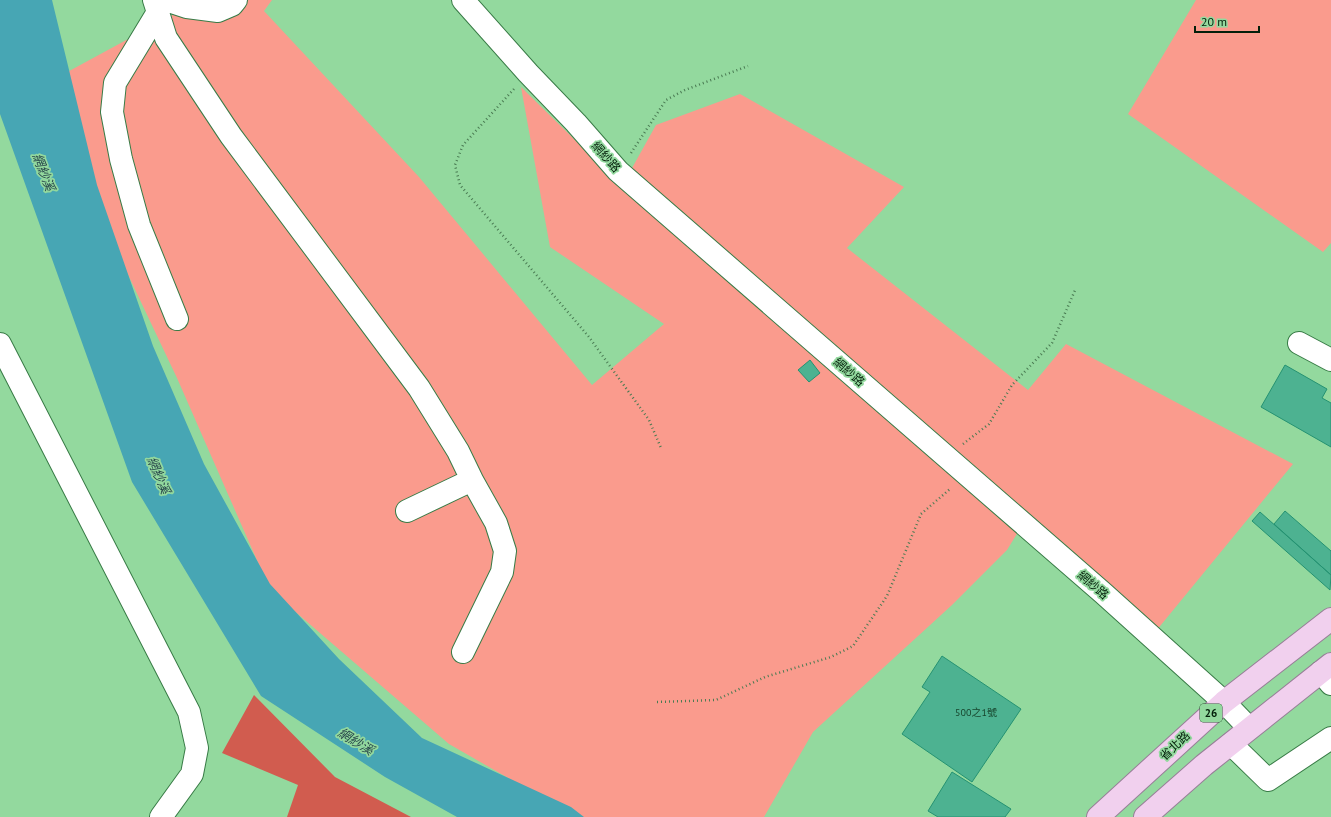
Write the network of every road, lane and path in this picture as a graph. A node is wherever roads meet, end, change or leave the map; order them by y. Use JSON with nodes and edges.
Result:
{"nodes":[{"id":1,"x":236,"y":0,"type":"edge"},
{"id":2,"x":463,"y":0,"type":"edge"},
{"id":3,"x":159,"y":4,"type":"edge"},
{"id":4,"x":748,"y":66,"type":"dead end"},
{"id":5,"x":528,"y":73,"type":"junction"},
{"id":6,"x":618,"y":172,"type":"junction"},
{"id":7,"x":1076,"y":288,"type":"dead end"},
{"id":8,"x":177,"y":319,"type":"dead end"},
{"id":9,"x":1300,"y":343,"type":"dead end"},
{"id":10,"x":0,"y":344,"type":"edge"},
{"id":11,"x":1331,"y":360,"type":"edge"},
{"id":12,"x":661,"y":448,"type":"dead end"},
{"id":13,"x":946,"y":456,"type":"junction"},
{"id":14,"x":967,"y":474,"type":"junction"},
{"id":15,"x":472,"y":480,"type":"junction"},
{"id":16,"x":407,"y":511,"type":"dead end"},
{"id":17,"x":1331,"y":619,"type":"edge"},
{"id":18,"x":463,"y":652,"type":"dead end"},
{"id":19,"x":1328,"y":673,"type":"edge"},
{"id":20,"x":656,"y":702,"type":"dead end"},
{"id":21,"x":1224,"y":702,"type":"junction"},
{"id":22,"x":1249,"y":728,"type":"junction"},
{"id":23,"x":1331,"y":738,"type":"edge"},
{"id":24,"x":1231,"y":744,"type":"junction"},
{"id":25,"x":161,"y":817,"type":"edge"},
{"id":26,"x":1098,"y":817,"type":"edge"},
{"id":27,"x":1145,"y":817,"type":"edge"}],
"edges":[{"from":1,"to":3,"type":"street"},
{"from":2,"to":5,"type":"street","name":"網紗路"},
{"from":3,"to":8,"type":"street"},
{"from":3,"to":15,"type":"street"},
{"from":4,"to":6,"type":"path"},
{"from":5,"to":6,"type":"street","name":"網紗路"},
{"from":5,"to":12,"type":"path"},
{"from":6,"to":13,"type":"street","name":"網紗路"},
{"from":7,"to":13,"type":"path"},
{"from":9,"to":11,"type":"street"},
{"from":10,"to":25,"type":"street"},
{"from":13,"to":14,"type":"street","name":"網紗路"},
{"from":14,"to":20,"type":"path"},
{"from":14,"to":21,"type":"street","name":"網紗路"},
{"from":15,"to":16,"type":"street"},
{"from":15,"to":18,"type":"street"},
{"from":17,"to":21,"type":"main road","name":"省北路","number":"26"},
{"from":19,"to":22,"type":"main road"},
{"from":21,"to":22,"type":"street","name":"網紗路"},
{"from":21,"to":26,"type":"main road","name":"省北路","number":"26"},
{"from":22,"to":24,"type":"main road"},
{"from":23,"to":24,"type":"street"},
{"from":24,"to":27,"type":"main road"}]}
